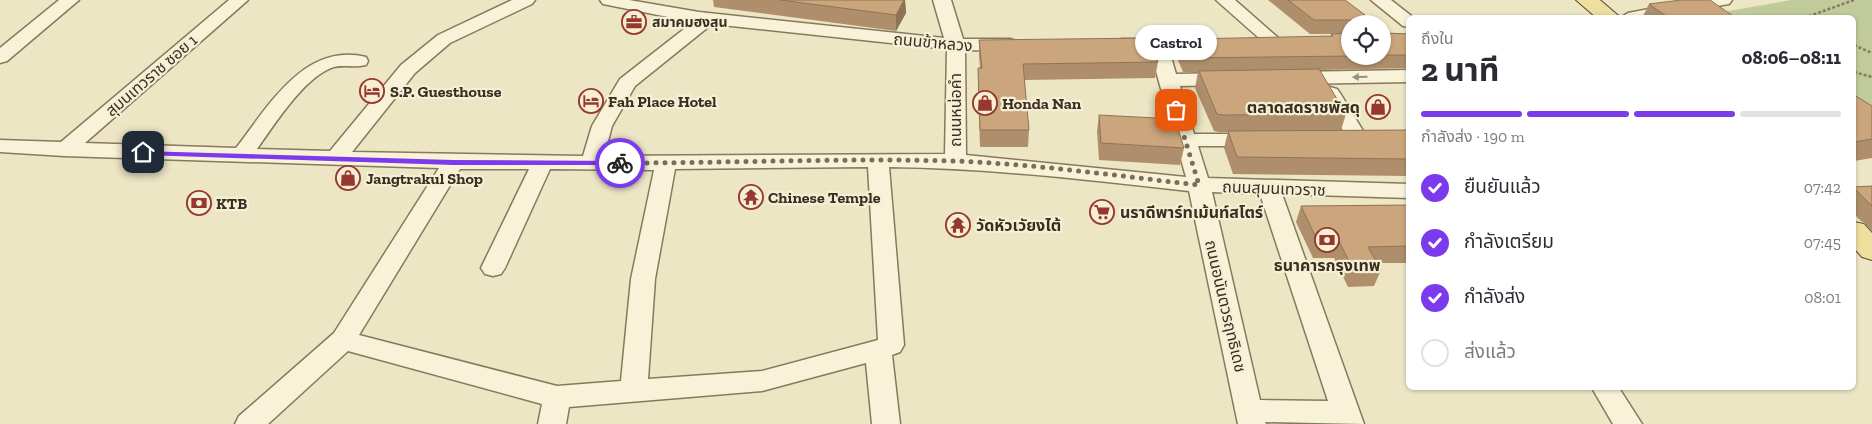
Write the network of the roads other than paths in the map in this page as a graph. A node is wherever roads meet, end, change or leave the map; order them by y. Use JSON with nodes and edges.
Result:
{"nodes":[{"id":1,"x":70,"y":0,"type":"edge"},
{"id":2,"x":239,"y":0,"type":"edge"},
{"id":3,"x":526,"y":0,"type":"edge"},
{"id":4,"x":612,"y":0,"type":"edge"},
{"id":5,"x":942,"y":0,"type":"edge"},
{"id":6,"x":1225,"y":0,"type":"edge"},
{"id":7,"x":1380,"y":0,"type":"edge"},
{"id":8,"x":1587,"y":0,"type":"edge"},
{"id":9,"x":1722,"y":0,"type":"edge"},
{"id":10,"x":1607,"y":15,"type":"edge"},
{"id":11,"x":1644,"y":15,"type":"edge"},
{"id":12,"x":709,"y":18,"type":"junction"},
{"id":13,"x":1406,"y":20,"type":"edge"},
{"id":14,"x":1274,"y":42,"type":"junction"},
{"id":15,"x":1293,"y":42,"type":"edge"},
{"id":16,"x":1226,"y":43,"type":"edge"},
{"id":17,"x":1245,"y":43,"type":"edge"},
{"id":18,"x":1023,"y":45,"type":"edge"},
{"id":19,"x":1100,"y":45,"type":"edge"},
{"id":20,"x":1158,"y":45,"type":"junction"},
{"id":21,"x":956,"y":46,"type":"junction"},
{"id":22,"x":0,"y":57,"type":"edge"},
{"id":23,"x":359,"y":61,"type":"dead end"},
{"id":24,"x":1406,"y":76,"type":"edge"},
{"id":25,"x":1321,"y":78,"type":"junction"},
{"id":26,"x":1244,"y":79,"type":"edge"},
{"id":27,"x":1273,"y":79,"type":"edge"},
{"id":28,"x":1167,"y":80,"type":"junction"},
{"id":29,"x":1281,"y":139,"type":"edge"},
{"id":30,"x":1357,"y":139,"type":"edge"},
{"id":31,"x":1185,"y":140,"type":"junction"},
{"id":32,"x":2,"y":149,"type":"edge"},
{"id":33,"x":64,"y":150,"type":"junction"},
{"id":34,"x":241,"y":155,"type":"junction"},
{"id":35,"x":336,"y":158,"type":"junction"},
{"id":36,"x":878,"y":160,"type":"junction"},
{"id":37,"x":955,"y":161,"type":"junction"},
{"id":38,"x":453,"y":162,"type":"junction"},
{"id":39,"x":542,"y":163,"type":"junction"},
{"id":40,"x":591,"y":163,"type":"junction"},
{"id":41,"x":666,"y":163,"type":"junction"},
{"id":42,"x":1199,"y":185,"type":"junction"},
{"id":43,"x":1269,"y":188,"type":"junction"},
{"id":44,"x":1406,"y":191,"type":"edge"},
{"id":45,"x":1856,"y":233,"type":"edge"},
{"id":46,"x":1872,"y":250,"type":"edge"},
{"id":47,"x":493,"y":268,"type":"dead end"},
{"id":48,"x":343,"y":340,"type":"junction"},
{"id":49,"x":885,"y":347,"type":"junction"},
{"id":50,"x":1606,"y":390,"type":"edge"},
{"id":51,"x":634,"y":391,"type":"junction"},
{"id":52,"x":557,"y":397,"type":"junction"},
{"id":53,"x":1251,"y":417,"type":"edge"},
{"id":54,"x":1348,"y":418,"type":"edge"},
{"id":55,"x":249,"y":424,"type":"edge"},
{"id":56,"x":552,"y":424,"type":"edge"},
{"id":57,"x":886,"y":424,"type":"edge"},
{"id":58,"x":1628,"y":424,"type":"edge"}],
"edges":[{"from":1,"to":22,"type":"street"},
{"from":2,"to":33,"type":"street","name":"สุมนเทวราช ซอย 1"},
{"from":3,"to":35,"type":"street"},
{"from":4,"to":12,"type":"street","name":"ถนนข้าหลวง"},
{"from":5,"to":21,"type":"street","name":"ถนนหน่อคำ"},
{"from":6,"to":14,"type":"street"},
{"from":7,"to":13,"type":"street"},
{"from":8,"to":10,"type":"main road"},
{"from":9,"to":11,"type":"street"},
{"from":12,"to":21,"type":"street","name":"ถนนข้าหลวง"},
{"from":12,"to":40,"type":"street"},
{"from":14,"to":15,"type":"street"},
{"from":14,"to":17,"type":"street"},
{"from":16,"to":20,"type":"street"},
{"from":18,"to":21,"type":"street","name":"ถนนข้าหลวง"},
{"from":19,"to":20,"type":"street"},
{"from":20,"to":28,"type":"street","name":"ถนนอนันตวรฤทธิเดช"},
{"from":21,"to":37,"type":"street","name":"ถนนหน่อคำ"},
{"from":23,"to":34,"type":"street"},
{"from":24,"to":25,"type":"street","one_way":true},
{"from":25,"to":27,"type":"street"},
{"from":25,"to":30,"type":"street"},
{"from":26,"to":28,"type":"street"},
{"from":28,"to":31,"type":"street","name":"ถนนอนันตวรฤทธิเดช"},
{"from":29,"to":31,"type":"street"},
{"from":31,"to":42,"type":"street","name":"ถนนอนันตวรฤทธิเดช"},
{"from":32,"to":33,"type":"street","name":"ถนนสุมนเทวราช"},
{"from":33,"to":34,"type":"street","name":"ถนนสุมนเทวราช"},
{"from":34,"to":35,"type":"street","name":"ถนนสุมนเทวราช"},
{"from":35,"to":38,"type":"street","name":"ถนนสุมนเทวราช"},
{"from":36,"to":37,"type":"street","name":"ถนนสุมนเทวราช"},
{"from":36,"to":41,"type":"street","name":"ถนนสุมนเทวราช"},
{"from":36,"to":49,"type":"street"},
{"from":37,"to":42,"type":"street","name":"ถนนสุมนเทวราช"},
{"from":38,"to":39,"type":"street","name":"ถนนสุมนเทวราช"},
{"from":38,"to":48,"type":"street"},
{"from":39,"to":40,"type":"street","name":"ถนนสุมนเทวราช"},
{"from":39,"to":47,"type":"street"},
{"from":40,"to":41,"type":"street","name":"ถนนสุมนเทวราช"},
{"from":41,"to":51,"type":"street"},
{"from":42,"to":43,"type":"street","name":"ถนนสุมนเทวราช"},
{"from":42,"to":53,"type":"street","name":"ถนนอนันตวรฤทธิเดช"},
{"from":43,"to":44,"type":"street","name":"ถนนสุมนเทวราช"},
{"from":43,"to":54,"type":"street"},
{"from":45,"to":46,"type":"main road"},
{"from":48,"to":52,"type":"street"},
{"from":48,"to":55,"type":"street"},
{"from":49,"to":51,"type":"street"},
{"from":49,"to":57,"type":"street"},
{"from":50,"to":58,"type":"street"},
{"from":51,"to":52,"type":"street"},
{"from":52,"to":56,"type":"street"},
{"from":53,"to":54,"type":"street"}]}
